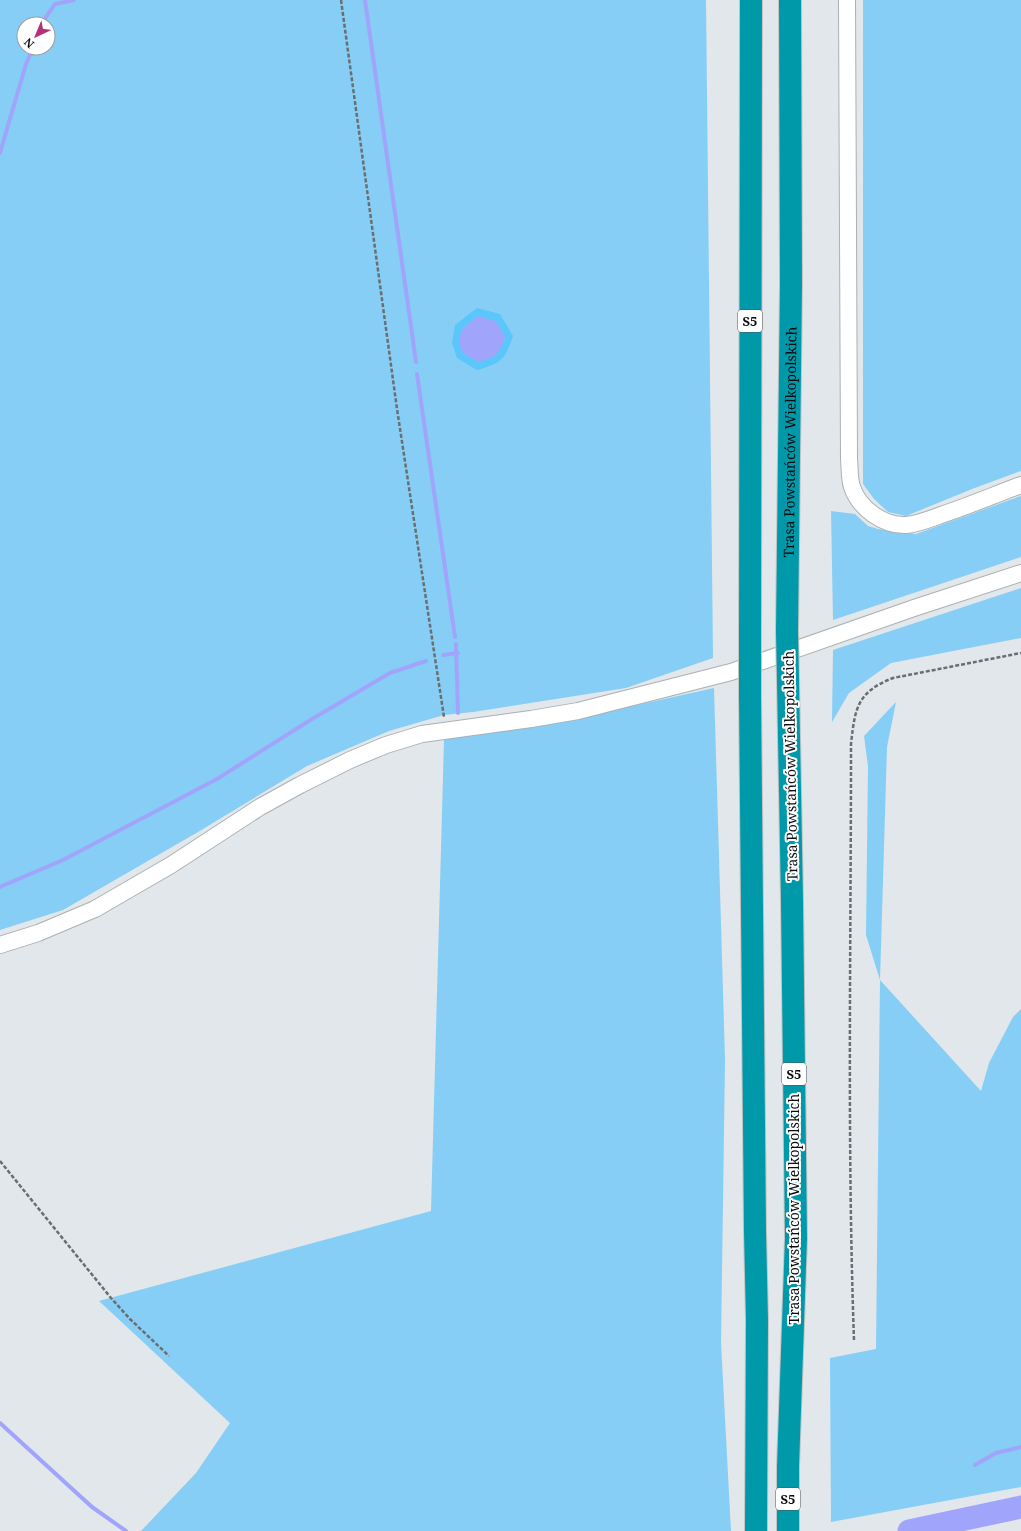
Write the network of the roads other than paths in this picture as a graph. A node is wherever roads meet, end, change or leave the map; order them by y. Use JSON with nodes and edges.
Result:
{"nodes":[{"id":1,"x":751,"y":0,"type":"edge"},
{"id":2,"x":790,"y":0,"type":"edge"},
{"id":3,"x":847,"y":0,"type":"edge"},
{"id":4,"x":1021,"y":485,"type":"edge"},
{"id":5,"x":1021,"y":573,"type":"edge"},
{"id":6,"x":0,"y":945,"type":"edge"},
{"id":7,"x":756,"y":1531,"type":"edge"},
{"id":8,"x":788,"y":1531,"type":"edge"}],
"edges":[{"from":1,"to":7,"type":"highway","number":"S5","bridge":true},
{"from":2,"to":8,"type":"highway","name":"Trasa Powstańców Wielkopolskich","number":"S5","bridge":true},
{"from":3,"to":4,"type":"street"},
{"from":5,"to":6,"type":"street"}]}
